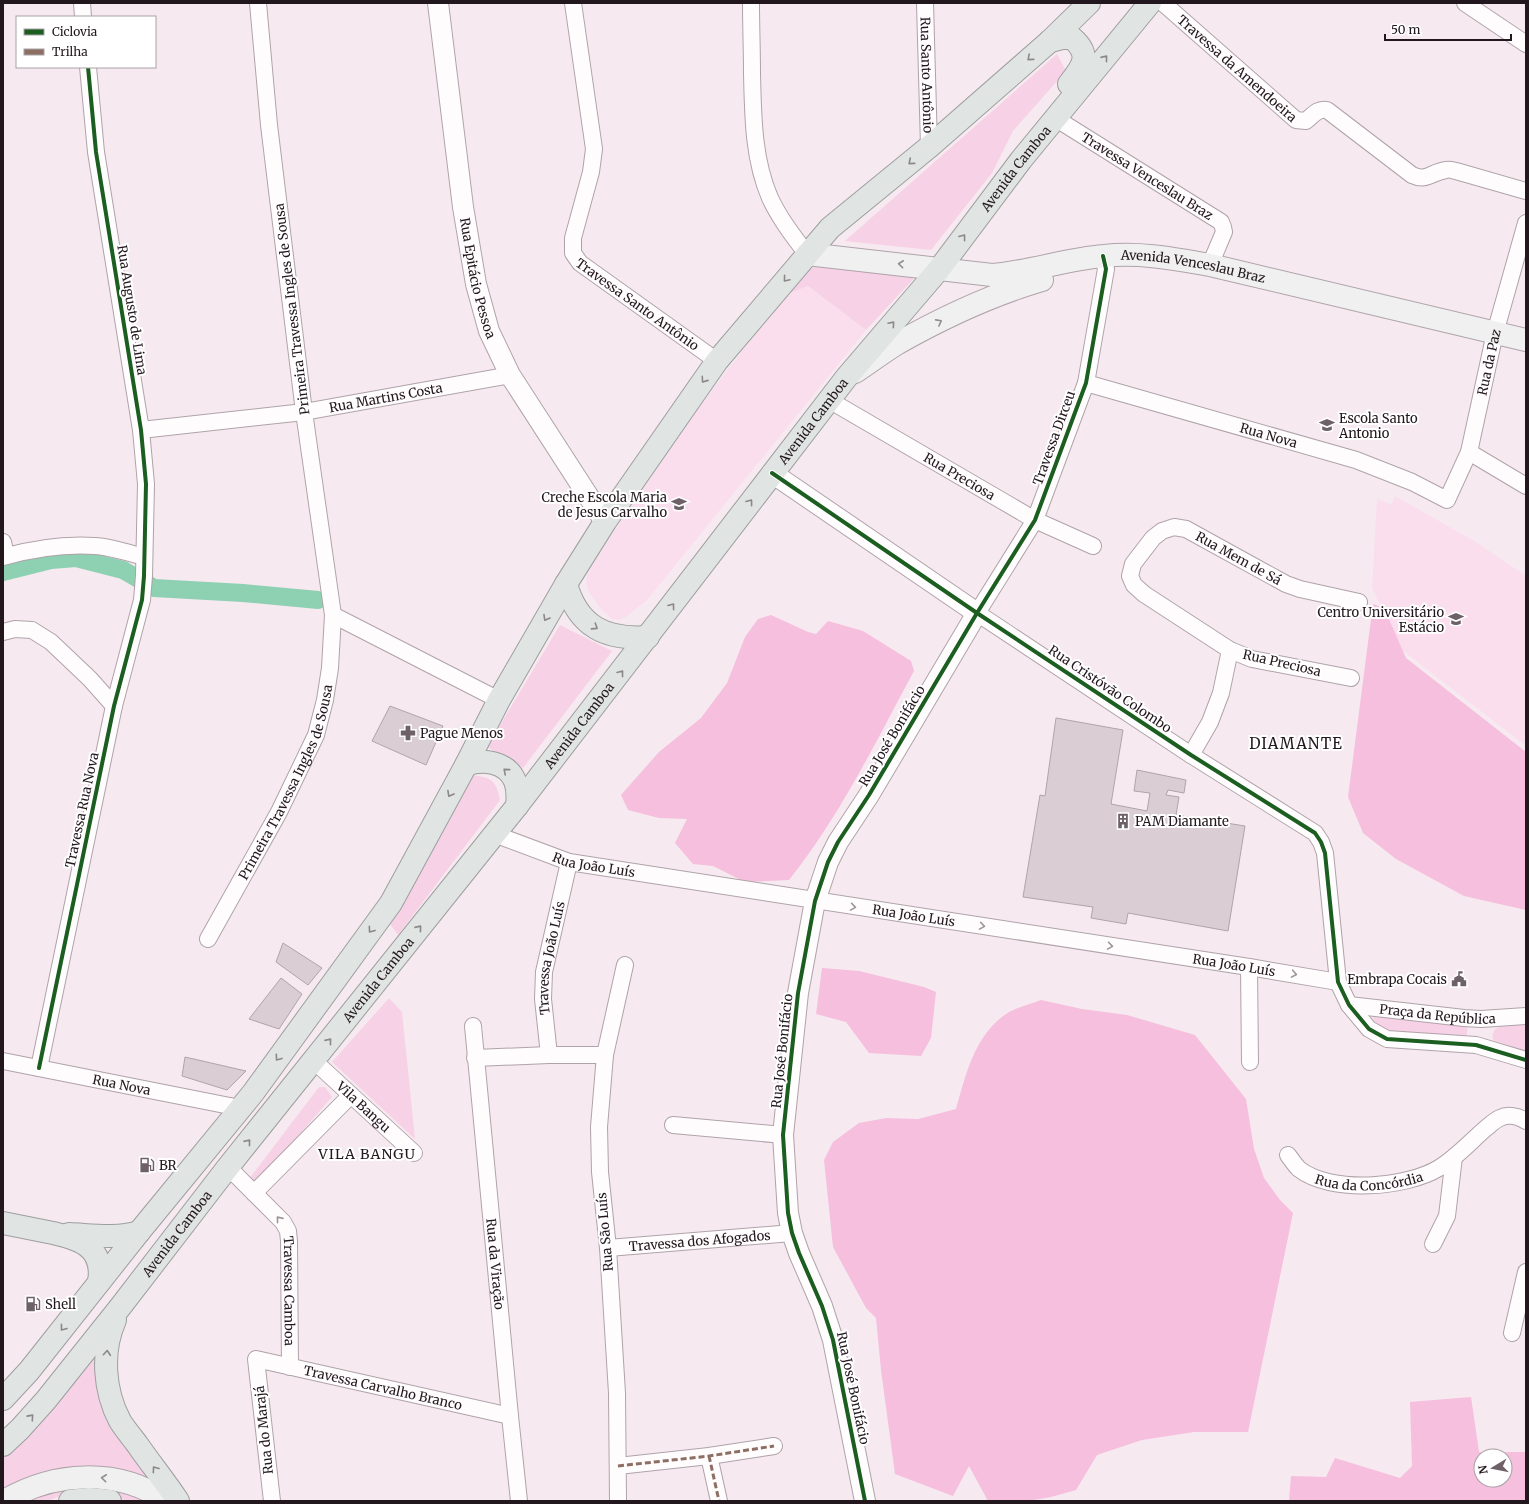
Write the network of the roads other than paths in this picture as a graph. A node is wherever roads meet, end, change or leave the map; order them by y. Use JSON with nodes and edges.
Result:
{"nodes":[{"id":1,"x":82,"y":3,"type":"edge"},
{"id":2,"x":258,"y":3,"type":"edge"},
{"id":3,"x":438,"y":3,"type":"edge"},
{"id":4,"x":573,"y":3,"type":"edge"},
{"id":5,"x":752,"y":3,"type":"edge"},
{"id":6,"x":925,"y":3,"type":"edge"},
{"id":7,"x":1089,"y":3,"type":"edge"},
{"id":8,"x":1150,"y":3,"type":"edge"},
{"id":9,"x":1163,"y":3,"type":"edge"},
{"id":10,"x":1465,"y":3,"type":"edge"},
{"id":11,"x":83,"y":16,"type":"edge"},
{"id":12,"x":1524,"y":39,"type":"edge"},
{"id":13,"x":1050,"y":41,"type":"junction"},
{"id":14,"x":88,"y":68,"type":"edge"},
{"id":15,"x":1055,"y":118,"type":"junction"},
{"id":16,"x":929,"y":147,"type":"junction"},
{"id":17,"x":1021,"y":160,"type":"junction"},
{"id":18,"x":1526,"y":191,"type":"edge"},
{"id":19,"x":1526,"y":223,"type":"edge"},
{"id":20,"x":807,"y":254,"type":"junction"},
{"id":21,"x":1105,"y":262,"type":"junction"},
{"id":22,"x":1210,"y":264,"type":"junction"},
{"id":23,"x":940,"y":268,"type":"junction"},
{"id":24,"x":1494,"y":339,"type":"junction"},
{"id":25,"x":1526,"y":340,"type":"edge"},
{"id":26,"x":1526,"y":354,"type":"edge"},
{"id":27,"x":717,"y":361,"type":"junction"},
{"id":28,"x":510,"y":375,"type":"junction"},
{"id":29,"x":846,"y":378,"type":"junction"},
{"id":30,"x":1086,"y":383,"type":"junction"},
{"id":31,"x":829,"y":400,"type":"junction"},
{"id":32,"x":304,"y":412,"type":"junction"},
{"id":33,"x":141,"y":430,"type":"junction"},
{"id":34,"x":1469,"y":452,"type":"junction"},
{"id":35,"x":772,"y":473,"type":"junction"},
{"id":36,"x":1526,"y":486,"type":"edge"},
{"id":37,"x":1447,"y":500,"type":"joint"},
{"id":38,"x":1035,"y":520,"type":"junction"},
{"id":39,"x":605,"y":522,"type":"junction"},
{"id":40,"x":1094,"y":546,"type":"dead end"},
{"id":41,"x":4,"y":552,"type":"edge"},
{"id":42,"x":144,"y":557,"type":"junction"},
{"id":43,"x":1133,"y":564,"type":"joint"},
{"id":44,"x":566,"y":584,"type":"junction"},
{"id":45,"x":1359,"y":602,"type":"dead end"},
{"id":46,"x":977,"y":613,"type":"junction"},
{"id":47,"x":333,"y":615,"type":"junction"},
{"id":48,"x":3,"y":632,"type":"edge"},
{"id":49,"x":648,"y":638,"type":"junction"},
{"id":50,"x":1230,"y":650,"type":"junction"},
{"id":51,"x":1352,"y":678,"type":"dead end"},
{"id":52,"x":499,"y":700,"type":"junction"},
{"id":53,"x":114,"y":706,"type":"junction"},
{"id":54,"x":1191,"y":755,"type":"junction"},
{"id":55,"x":466,"y":765,"type":"junction"},
{"id":56,"x":518,"y":806,"type":"junction"},
{"id":57,"x":494,"y":834,"type":"junction"},
{"id":58,"x":569,"y":862,"type":"junction"},
{"id":59,"x":815,"y":901,"type":"junction"},
{"id":60,"x":208,"y":939,"type":"dead end"},
{"id":61,"x":624,"y":965,"type":"dead end"},
{"id":62,"x":1249,"y":967,"type":"junction"},
{"id":63,"x":1338,"y":982,"type":"junction"},
{"id":64,"x":1349,"y":1005,"type":"junction"},
{"id":65,"x":1526,"y":1016,"type":"edge"},
{"id":66,"x":1481,"y":1019,"type":"junction"},
{"id":67,"x":473,"y":1026,"type":"dead end"},
{"id":68,"x":1476,"y":1045,"type":"junction"},
{"id":69,"x":549,"y":1055,"type":"junction"},
{"id":70,"x":605,"y":1055,"type":"junction"},
{"id":71,"x":475,"y":1058,"type":"junction"},
{"id":72,"x":314,"y":1060,"type":"junction"},
{"id":73,"x":1526,"y":1060,"type":"edge"},
{"id":74,"x":3,"y":1061,"type":"edge"},
{"id":75,"x":1250,"y":1062,"type":"dead end"},
{"id":76,"x":39,"y":1068,"type":"junction"},
{"id":77,"x":351,"y":1095,"type":"junction"},
{"id":78,"x":240,"y":1108,"type":"junction"},
{"id":79,"x":1526,"y":1121,"type":"edge"},
{"id":80,"x":673,"y":1124,"type":"dead end"},
{"id":81,"x":783,"y":1135,"type":"junction"},
{"id":82,"x":414,"y":1153,"type":"dead end"},
{"id":83,"x":1288,"y":1155,"type":"dead end"},
{"id":84,"x":1454,"y":1158,"type":"junction"},
{"id":85,"x":228,"y":1167,"type":"junction"},
{"id":86,"x":254,"y":1193,"type":"junction"},
{"id":87,"x":3,"y":1220,"type":"edge"},
{"id":88,"x":13,"y":1225,"type":"edge"},
{"id":89,"x":139,"y":1232,"type":"junction"},
{"id":90,"x":54,"y":1233,"type":"junction"},
{"id":91,"x":792,"y":1233,"type":"junction"},
{"id":92,"x":1433,"y":1244,"type":"dead end"},
{"id":93,"x":608,"y":1248,"type":"junction"},
{"id":94,"x":1526,"y":1272,"type":"edge"},
{"id":95,"x":99,"y":1282,"type":"junction"},
{"id":96,"x":121,"y":1306,"type":"junction"},
{"id":97,"x":1512,"y":1333,"type":"dead end"},
{"id":98,"x":256,"y":1359,"type":"joint"},
{"id":99,"x":290,"y":1367,"type":"junction"},
{"id":100,"x":26,"y":1375,"type":"junction"},
{"id":101,"x":3,"y":1390,"type":"edge"},
{"id":102,"x":3,"y":1399,"type":"edge"},
{"id":103,"x":510,"y":1416,"type":"junction"},
{"id":104,"x":3,"y":1445,"type":"edge"},
{"id":105,"x":774,"y":1446,"type":"dead end"},
{"id":106,"x":709,"y":1456,"type":"junction"},
{"id":107,"x":618,"y":1466,"type":"junction"},
{"id":108,"x":4,"y":1501,"type":"edge"},
{"id":109,"x":70,"y":1501,"type":"edge"},
{"id":110,"x":110,"y":1501,"type":"edge"},
{"id":111,"x":166,"y":1501,"type":"edge"},
{"id":112,"x":178,"y":1501,"type":"edge"},
{"id":113,"x":272,"y":1501,"type":"edge"},
{"id":114,"x":519,"y":1501,"type":"edge"},
{"id":115,"x":618,"y":1501,"type":"edge"},
{"id":116,"x":719,"y":1501,"type":"edge"},
{"id":117,"x":866,"y":1501,"type":"edge"}],
"edges":[{"from":1,"to":11,"type":"street"},
{"from":2,"to":32,"type":"street","name":"Primeira Travessa Ingles de Sousa"},
{"from":3,"to":28,"type":"street","name":"Rua Epitácio Pessoa"},
{"from":4,"to":27,"type":"street","name":"Travessa Santo Antônio"},
{"from":5,"to":20,"type":"street"},
{"from":6,"to":16,"type":"street","name":"Rua Santo Antônio"},
{"from":7,"to":13,"type":"main road"},
{"from":15,"to":8,"type":"main road","name":"Avenida Camboa","one_way":true},
{"from":9,"to":18,"type":"street","name":"Travessa da Amendoeira"},
{"from":10,"to":12,"type":"street"},
{"from":13,"to":16,"type":"main road","one_way":true},
{"from":13,"to":17,"type":"main road"},
{"from":14,"to":33,"type":"street","name":"Rua Augusto de Lima"},
{"from":15,"to":17,"type":"main road","name":"Avenida Camboa"},
{"from":15,"to":22,"type":"street","name":"Travessa Venceslau Braz"},
{"from":16,"to":20,"type":"main road","one_way":true},
{"from":23,"to":17,"type":"main road","name":"Avenida Camboa","one_way":true},
{"from":19,"to":24,"type":"street","name":"Rua da Paz"},
{"from":23,"to":20,"type":"main road","name":"Avenida Venceslau Braz","one_way":true},
{"from":20,"to":27,"type":"main road","one_way":true},
{"from":21,"to":22,"type":"main road","name":"Avenida Venceslau Braz"},
{"from":21,"to":23,"type":"main road","name":"Avenida Venceslau Braz"},
{"from":21,"to":24,"type":"main road","name":"Avenida Venceslau Braz"},
{"from":29,"to":21,"type":"main road","name":"Avenida Venceslau Braz","one_way":true},
{"from":21,"to":30,"type":"street","name":"Travessa Dirceu"},
{"from":22,"to":24,"type":"main road","name":"Avenida Venceslau Braz"},
{"from":29,"to":23,"type":"main road","name":"Avenida Camboa","one_way":true},
{"from":24,"to":25,"type":"main road","name":"Avenida Venceslau Braz"},
{"from":24,"to":26,"type":"main road","name":"Avenida Venceslau Braz"},
{"from":24,"to":34,"type":"street","name":"Rua da Paz"},
{"from":27,"to":39,"type":"main road","one_way":true},
{"from":28,"to":32,"type":"street","name":"Rua Martins Costa"},
{"from":28,"to":39,"type":"street","name":"Rua Epitácio Pessoa"},
{"from":29,"to":31,"type":"main road","name":"Avenida Camboa"},
{"from":30,"to":37,"type":"street","name":"Rua Nova"},
{"from":30,"to":38,"type":"street","name":"Travessa Dirceu"},
{"from":31,"to":35,"type":"main road","name":"Avenida Camboa"},
{"from":31,"to":38,"type":"street","name":"Rua Preciosa"},
{"from":32,"to":33,"type":"street","name":"Rua Martins Costa"},
{"from":32,"to":47,"type":"street","name":"Primeira Travessa Ingles de Sousa"},
{"from":33,"to":42,"type":"street","name":"Rua Augusto de Lima"},
{"from":34,"to":36,"type":"street"},
{"from":34,"to":37,"type":"street","name":"Rua da Paz"},
{"from":35,"to":46,"type":"street","name":"Rua Cristóvão Colombo"},
{"from":49,"to":35,"type":"main road","name":"Avenida Camboa","one_way":true},
{"from":38,"to":40,"type":"street","name":"Rua Preciosa"},
{"from":38,"to":46,"type":"street","name":"Travessa Dirceu"},
{"from":39,"to":44,"type":"main road"},
{"from":41,"to":42,"type":"street"},
{"from":42,"to":53,"type":"street","name":"Travessa Rua Nova"},
{"from":43,"to":45,"type":"street","name":"Rua Mem de Sá"},
{"from":43,"to":50,"type":"street","name":"Rua Preciosa"},
{"from":44,"to":49,"type":"main road","one_way":true},
{"from":44,"to":52,"type":"main road","one_way":true},
{"from":46,"to":54,"type":"street","name":"Rua Cristóvão Colombo"},
{"from":46,"to":59,"type":"street","name":"Rua José Bonifácio"},
{"from":47,"to":52,"type":"street"},
{"from":47,"to":60,"type":"street","name":"Primeira Travessa Ingles de Sousa"},
{"from":48,"to":53,"type":"street"},
{"from":56,"to":49,"type":"main road","name":"Avenida Camboa","one_way":true},
{"from":50,"to":51,"type":"street","name":"Rua Preciosa"},
{"from":50,"to":54,"type":"street"},
{"from":52,"to":55,"type":"main road"},
{"from":53,"to":76,"type":"street","name":"Travessa Rua Nova"},
{"from":54,"to":63,"type":"street","name":"Rua Cristóvão Colombo"},
{"from":56,"to":55,"type":"main road","one_way":true},
{"from":55,"to":78,"type":"main road","one_way":true},
{"from":56,"to":57,"type":"main road","name":"Avenida Camboa"},
{"from":57,"to":58,"type":"street","name":"Rua João Luís"},
{"from":72,"to":57,"type":"main road","name":"Avenida Camboa","one_way":true},
{"from":58,"to":59,"type":"street","name":"Rua João Luís"},
{"from":58,"to":69,"type":"street","name":"Travessa João Luís"},
{"from":59,"to":62,"type":"street","name":"Rua João Luís","one_way":true},
{"from":59,"to":81,"type":"street","name":"Rua José Bonifácio"},
{"from":61,"to":70,"type":"street","name":"Rua São Luís"},
{"from":62,"to":63,"type":"street","name":"Rua João Luís","one_way":true},
{"from":62,"to":75,"type":"street"},
{"from":63,"to":64,"type":"street","name":"Praça da República"},
{"from":64,"to":66,"type":"street","name":"Praça da República"},
{"from":64,"to":68,"type":"street","name":"Praça da República"},
{"from":65,"to":66,"type":"street","name":"Praça da República"},
{"from":66,"to":68,"type":"street"},
{"from":67,"to":71,"type":"street","name":"Rua da Viração"},
{"from":68,"to":73,"type":"street","name":"Praça da República"},
{"from":69,"to":70,"type":"street"},
{"from":69,"to":71,"type":"street"},
{"from":70,"to":93,"type":"street","name":"Rua São Luís"},
{"from":71,"to":103,"type":"street","name":"Rua da Viração"},
{"from":72,"to":77,"type":"street","name":"Vila Bangu"},
{"from":85,"to":72,"type":"main road","name":"Avenida Camboa","one_way":true},
{"from":74,"to":76,"type":"street","name":"Rua Nova"},
{"from":76,"to":78,"type":"street","name":"Rua Nova"},
{"from":77,"to":82,"type":"street","name":"Vila Bangu"},
{"from":77,"to":86,"type":"street"},
{"from":78,"to":89,"type":"main road"},
{"from":79,"to":84,"type":"street","name":"Rua da Concórdia"},
{"from":80,"to":81,"type":"street"},
{"from":81,"to":91,"type":"street","name":"Rua José Bonifácio"},
{"from":83,"to":84,"type":"street","name":"Rua da Concórdia"},
{"from":84,"to":92,"type":"street"},
{"from":85,"to":86,"type":"street","name":"Travessa Camboa"},
{"from":85,"to":96,"type":"main road","name":"Avenida Camboa"},
{"from":99,"to":86,"type":"street","name":"Travessa Camboa","one_way":true},
{"from":87,"to":88,"type":"main road"},
{"from":88,"to":90,"type":"main road"},
{"from":89,"to":90,"type":"main road"},
{"from":89,"to":95,"type":"main road"},
{"from":90,"to":95,"type":"main road"},
{"from":91,"to":93,"type":"street","name":"Travessa dos Afogados"},
{"from":91,"to":117,"type":"street","name":"Rua José Bonifácio"},
{"from":93,"to":107,"type":"street","name":"Rua São Luís"},
{"from":94,"to":97,"type":"street"},
{"from":95,"to":100,"type":"main road","one_way":true},
{"from":104,"to":96,"type":"main road","name":"Avenida Camboa","one_way":true},
{"from":112,"to":96,"type":"main road","one_way":true},
{"from":98,"to":99,"type":"street","name":"Travessa Carvalho Branco"},
{"from":98,"to":113,"type":"street","name":"Rua do Marajá"},
{"from":99,"to":103,"type":"street","name":"Travessa Carvalho Branco"},
{"from":100,"to":101,"type":"main road"},
{"from":100,"to":102,"type":"main road"},
{"from":103,"to":114,"type":"street","name":"Rua da Viração"},
{"from":105,"to":106,"type":"street"},
{"from":106,"to":107,"type":"street"},
{"from":106,"to":116,"type":"street"},
{"from":107,"to":115,"type":"street","name":"Rua São Luís"},
{"from":111,"to":108,"type":"main road","one_way":true},
{"from":109,"to":110,"type":"main road"}]}
